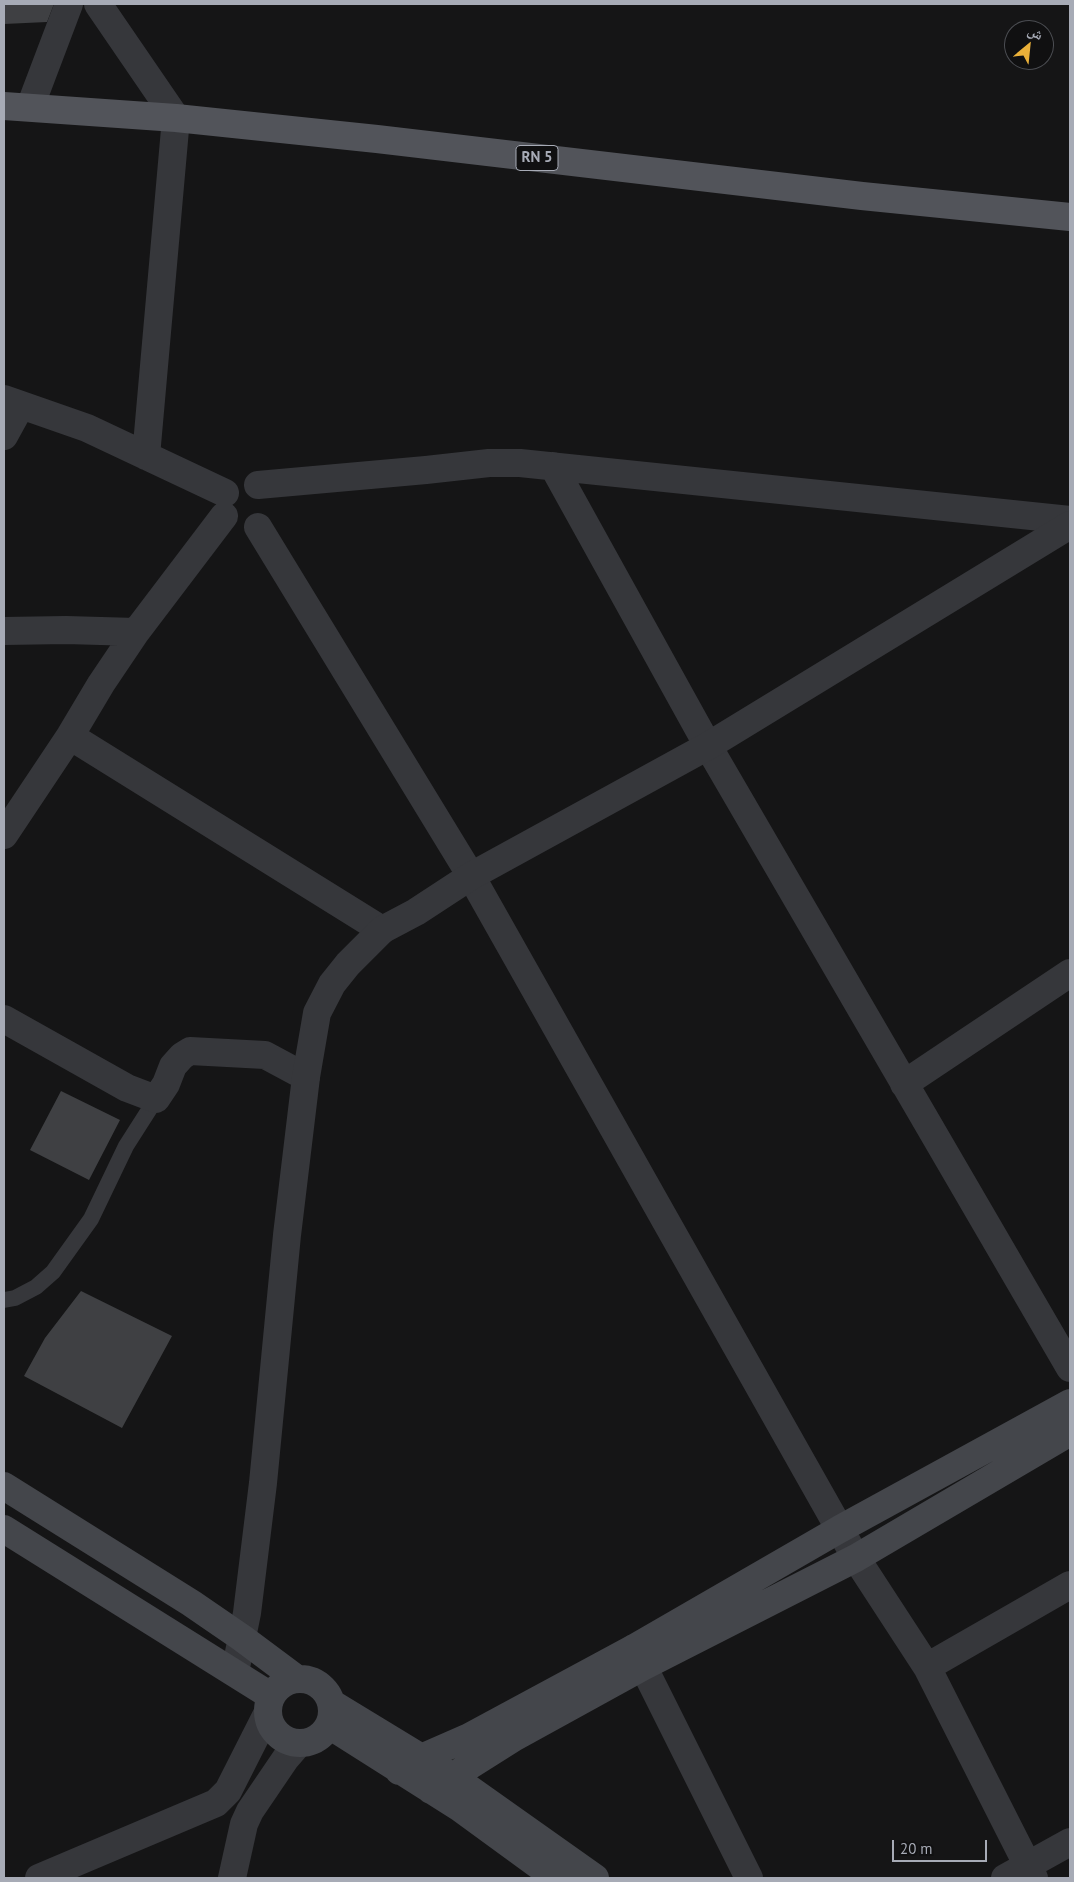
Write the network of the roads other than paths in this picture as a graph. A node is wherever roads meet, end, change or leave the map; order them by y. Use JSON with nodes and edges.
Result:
{"nodes":[{"id":1,"x":69,"y":4,"type":"edge"},
{"id":2,"x":98,"y":4,"type":"edge"},
{"id":3,"x":4,"y":106,"type":"edge"},
{"id":4,"x":30,"y":107,"type":"junction"},
{"id":5,"x":176,"y":118,"type":"junction"},
{"id":6,"x":1070,"y":217,"type":"edge"},
{"id":7,"x":13,"y":402,"type":"edge"},
{"id":8,"x":4,"y":436,"type":"edge"},
{"id":9,"x":146,"y":456,"type":"junction"},
{"id":10,"x":553,"y":466,"type":"junction"},
{"id":11,"x":258,"y":485,"type":"junction"},
{"id":12,"x":224,"y":504,"type":"junction"},
{"id":13,"x":1070,"y":520,"type":"edge"},
{"id":14,"x":1070,"y":525,"type":"edge"},
{"id":15,"x":258,"y":527,"type":"junction"},
{"id":16,"x":4,"y":631,"type":"edge"},
{"id":17,"x":136,"y":632,"type":"junction"},
{"id":18,"x":70,"y":736,"type":"junction"},
{"id":19,"x":708,"y":746,"type":"junction"},
{"id":20,"x":6,"y":829,"type":"edge"},
{"id":21,"x":471,"y":876,"type":"junction"},
{"id":22,"x":382,"y":930,"type":"junction"},
{"id":23,"x":1070,"y":973,"type":"edge"},
{"id":24,"x":4,"y":1019,"type":"edge"},
{"id":25,"x":306,"y":1077,"type":"junction"},
{"id":26,"x":904,"y":1084,"type":"junction"},
{"id":27,"x":156,"y":1098,"type":"junction"},
{"id":28,"x":4,"y":1300,"type":"edge"},
{"id":29,"x":1070,"y":1368,"type":"edge"},
{"id":30,"x":1070,"y":1403,"type":"edge"},
{"id":31,"x":1070,"y":1432,"type":"edge"},
{"id":32,"x":4,"y":1486,"type":"edge"},
{"id":33,"x":4,"y":1528,"type":"edge"},
{"id":34,"x":840,"y":1529,"type":"junction"},
{"id":35,"x":856,"y":1558,"type":"junction"},
{"id":36,"x":1070,"y":1585,"type":"edge"},
{"id":37,"x":242,"y":1638,"type":"junction"},
{"id":38,"x":639,"y":1657,"type":"junction"},
{"id":39,"x":927,"y":1667,"type":"junction"},
{"id":40,"x":235,"y":1672,"type":"junction"},
{"id":41,"x":296,"y":1679,"type":"junction"},
{"id":42,"x":270,"y":1704,"type":"junction"},
{"id":43,"x":330,"y":1714,"type":"junction"},
{"id":44,"x":299,"y":1743,"type":"junction"},
{"id":45,"x":410,"y":1765,"type":"junction"},
{"id":46,"x":441,"y":1783,"type":"junction"},
{"id":47,"x":1070,"y":1842,"type":"edge"},
{"id":48,"x":1022,"y":1874,"type":"edge"},
{"id":49,"x":39,"y":1878,"type":"edge"},
{"id":50,"x":232,"y":1878,"type":"edge"},
{"id":51,"x":556,"y":1878,"type":"edge"},
{"id":52,"x":595,"y":1878,"type":"edge"},
{"id":53,"x":749,"y":1878,"type":"edge"}],
"edges":[{"from":1,"to":4,"type":"street"},
{"from":2,"to":5,"type":"street"},
{"from":3,"to":4,"type":"main road","number":"RN 5"},
{"from":4,"to":5,"type":"main road","number":"RN 5"},
{"from":5,"to":6,"type":"main road","number":"RN 5"},
{"from":5,"to":9,"type":"street"},
{"from":7,"to":8,"type":"street"},
{"from":7,"to":9,"type":"street"},
{"from":9,"to":12,"type":"street"},
{"from":10,"to":11,"type":"street"},
{"from":10,"to":13,"type":"street"},
{"from":10,"to":19,"type":"street"},
{"from":11,"to":12,"type":"street"},
{"from":11,"to":15,"type":"street"},
{"from":12,"to":15,"type":"street"},
{"from":12,"to":17,"type":"street"},
{"from":14,"to":19,"type":"street"},
{"from":15,"to":21,"type":"street"},
{"from":16,"to":17,"type":"street"},
{"from":17,"to":18,"type":"street"},
{"from":18,"to":20,"type":"street"},
{"from":18,"to":22,"type":"street"},
{"from":19,"to":21,"type":"street"},
{"from":19,"to":26,"type":"street"},
{"from":21,"to":22,"type":"street"},
{"from":21,"to":34,"type":"street"},
{"from":22,"to":25,"type":"street"},
{"from":23,"to":26,"type":"street"},
{"from":24,"to":27,"type":"street"},
{"from":25,"to":27,"type":"street"},
{"from":25,"to":37,"type":"street"},
{"from":26,"to":29,"type":"street"},
{"from":27,"to":28,"type":"lane"},
{"from":30,"to":34,"type":"main road"},
{"from":31,"to":35,"type":"main road"},
{"from":32,"to":37,"type":"main road"},
{"from":33,"to":40,"type":"main road"},
{"from":34,"to":35,"type":"street"},
{"from":34,"to":38,"type":"main road"},
{"from":35,"to":38,"type":"main road"},
{"from":35,"to":39,"type":"street"},
{"from":36,"to":39,"type":"street"},
{"from":37,"to":40,"type":"street"},
{"from":37,"to":41,"type":"main road"},
{"from":38,"to":45,"type":"main road"},
{"from":38,"to":46,"type":"main road"},
{"from":38,"to":53,"type":"street"},
{"from":39,"to":48,"type":"street"},
{"from":40,"to":42,"type":"main road"},
{"from":41,"to":42,"type":"main road"},
{"from":41,"to":43,"type":"main road"},
{"from":42,"to":44,"type":"main road"},
{"from":42,"to":49,"type":"street"},
{"from":43,"to":44,"type":"main road"},
{"from":43,"to":45,"type":"main road"},
{"from":44,"to":50,"type":"street"},
{"from":45,"to":46,"type":"main road"},
{"from":46,"to":51,"type":"main road"},
{"from":46,"to":52,"type":"main road"},
{"from":47,"to":48,"type":"street"}]}
